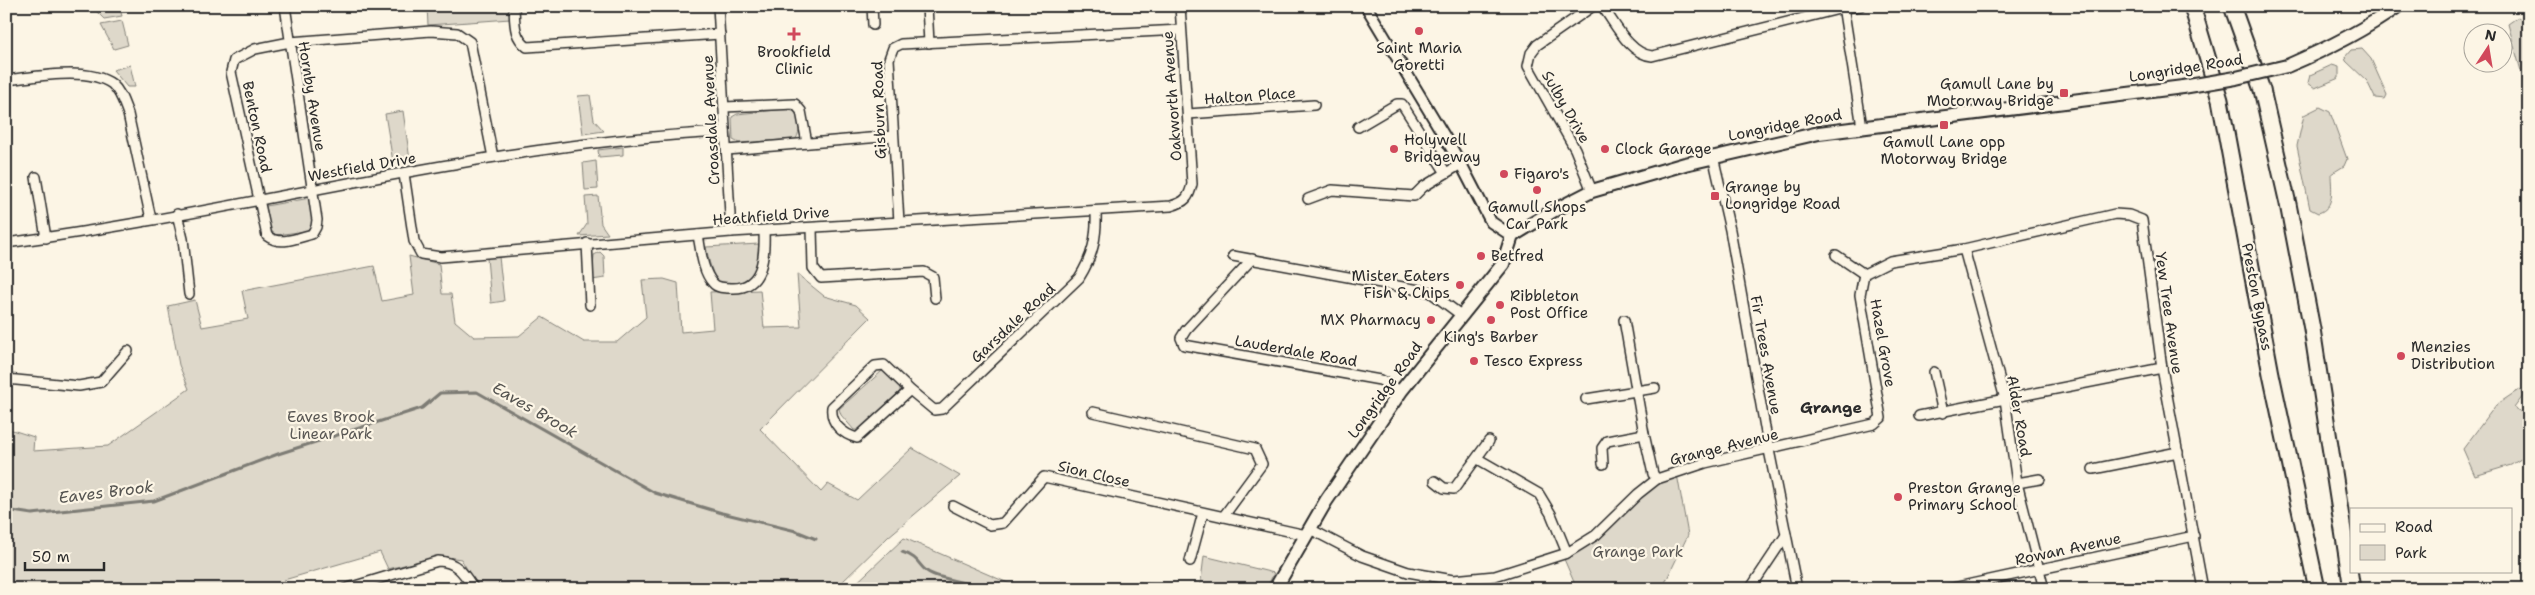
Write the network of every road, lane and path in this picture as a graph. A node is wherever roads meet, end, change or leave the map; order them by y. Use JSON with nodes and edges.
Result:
{"nodes":[{"id":1,"x":285,"y":6,"type":"edge"},
{"id":2,"x":514,"y":6,"type":"edge"},
{"id":3,"x":718,"y":6,"type":"edge"},
{"id":4,"x":872,"y":6,"type":"edge"},
{"id":5,"x":927,"y":6,"type":"edge"},
{"id":6,"x":1180,"y":6,"type":"edge"},
{"id":7,"x":1366,"y":6,"type":"edge"},
{"id":8,"x":1593,"y":6,"type":"edge"},
{"id":9,"x":1602,"y":6,"type":"edge"},
{"id":10,"x":1860,"y":6,"type":"edge"},
{"id":11,"x":2192,"y":6,"type":"edge"},
{"id":12,"x":2232,"y":6,"type":"edge"},
{"id":13,"x":2398,"y":6,"type":"edge"},
{"id":14,"x":1843,"y":7,"type":"edge"},
{"id":15,"x":873,"y":25,"type":"dead end"},
{"id":16,"x":1181,"y":30,"type":"junction"},
{"id":17,"x":720,"y":34,"type":"junction"},
{"id":18,"x":290,"y":42,"type":"junction"},
{"id":19,"x":929,"y":42,"type":"junction"},
{"id":20,"x":6,"y":80,"type":"edge"},
{"id":21,"x":1314,"y":105,"type":"dead end"},
{"id":22,"x":724,"y":107,"type":"junction"},
{"id":23,"x":1188,"y":114,"type":"junction"},
{"id":24,"x":1862,"y":127,"type":"junction"},
{"id":25,"x":1358,"y":128,"type":"dead end"},
{"id":26,"x":724,"y":132,"type":"junction"},
{"id":27,"x":893,"y":136,"type":"junction"},
{"id":28,"x":807,"y":142,"type":"junction"},
{"id":29,"x":727,"y":150,"type":"junction"},
{"id":30,"x":1713,"y":156,"type":"junction"},
{"id":31,"x":493,"y":157,"type":"junction"},
{"id":32,"x":1461,"y":164,"type":"junction"},
{"id":33,"x":1446,"y":173,"type":"junction"},
{"id":34,"x":404,"y":174,"type":"junction"},
{"id":35,"x":36,"y":177,"type":"dead end"},
{"id":36,"x":1192,"y":184,"type":"joint"},
{"id":37,"x":313,"y":191,"type":"junction"},
{"id":38,"x":1592,"y":191,"type":"junction"},
{"id":39,"x":258,"y":199,"type":"junction"},
{"id":40,"x":1308,"y":199,"type":"dead end"},
{"id":41,"x":1096,"y":211,"type":"junction"},
{"id":42,"x":177,"y":214,"type":"junction"},
{"id":43,"x":151,"y":219,"type":"junction"},
{"id":44,"x":899,"y":222,"type":"junction"},
{"id":45,"x":812,"y":228,"type":"junction"},
{"id":46,"x":764,"y":231,"type":"junction"},
{"id":47,"x":731,"y":232,"type":"junction"},
{"id":48,"x":698,"y":235,"type":"junction"},
{"id":49,"x":1512,"y":236,"type":"junction"},
{"id":50,"x":46,"y":238,"type":"junction"},
{"id":51,"x":6,"y":243,"type":"edge"},
{"id":52,"x":587,"y":243,"type":"junction"},
{"id":53,"x":1964,"y":249,"type":"junction"},
{"id":54,"x":1836,"y":255,"type":"dead end"},
{"id":55,"x":1233,"y":256,"type":"dead end"},
{"id":56,"x":1252,"y":259,"type":"junction"},
{"id":57,"x":1864,"y":274,"type":"junction"},
{"id":58,"x":189,"y":294,"type":"dead end"},
{"id":59,"x":935,"y":298,"type":"dead end"},
{"id":60,"x":590,"y":305,"type":"dead end"},
{"id":61,"x":1461,"y":315,"type":"junction"},
{"id":62,"x":1624,"y":320,"type":"dead end"},
{"id":63,"x":128,"y":351,"type":"dead end"},
{"id":64,"x":2162,"y":368,"type":"junction"},
{"id":65,"x":1934,"y":372,"type":"dead end"},
{"id":66,"x":6,"y":379,"type":"edge"},
{"id":67,"x":1655,"y":388,"type":"dead end"},
{"id":68,"x":910,"y":390,"type":"junction"},
{"id":69,"x":1636,"y":390,"type":"junction"},
{"id":70,"x":1401,"y":391,"type":"junction"},
{"id":71,"x":1586,"y":399,"type":"dead end"},
{"id":72,"x":2005,"y":400,"type":"junction"},
{"id":73,"x":1093,"y":412,"type":"dead end"},
{"id":74,"x":1943,"y":413,"type":"junction"},
{"id":75,"x":1919,"y":416,"type":"dead end"},
{"id":76,"x":1881,"y":418,"type":"joint"},
{"id":77,"x":1644,"y":434,"type":"junction"},
{"id":78,"x":1490,"y":441,"type":"dead end"},
{"id":79,"x":1768,"y":450,"type":"junction"},
{"id":80,"x":2178,"y":452,"type":"junction"},
{"id":81,"x":1478,"y":459,"type":"junction"},
{"id":82,"x":1603,"y":464,"type":"dead end"},
{"id":83,"x":2093,"y":469,"type":"dead end"},
{"id":84,"x":2040,"y":478,"type":"dead end"},
{"id":85,"x":1657,"y":479,"type":"junction"},
{"id":86,"x":1435,"y":481,"type":"dead end"},
{"id":87,"x":2017,"y":483,"type":"junction"},
{"id":88,"x":953,"y":506,"type":"dead end"},
{"id":89,"x":1203,"y":512,"type":"junction"},
{"id":90,"x":1223,"y":517,"type":"junction"},
{"id":91,"x":1308,"y":532,"type":"junction"},
{"id":92,"x":1786,"y":536,"type":"junction"},
{"id":93,"x":2194,"y":536,"type":"junction"},
{"id":94,"x":1566,"y":553,"type":"junction"},
{"id":95,"x":1190,"y":561,"type":"dead end"},
{"id":96,"x":2039,"y":569,"type":"junction"},
{"id":97,"x":345,"y":589,"type":"edge"},
{"id":98,"x":474,"y":589,"type":"edge"},
{"id":99,"x":1275,"y":589,"type":"edge"},
{"id":100,"x":1750,"y":589,"type":"edge"},
{"id":101,"x":1797,"y":589,"type":"edge"},
{"id":102,"x":1948,"y":589,"type":"edge"},
{"id":103,"x":2044,"y":589,"type":"edge"},
{"id":104,"x":2203,"y":589,"type":"edge"},
{"id":105,"x":2316,"y":589,"type":"edge"},
{"id":106,"x":2352,"y":589,"type":"edge"}],
"edges":[{"from":1,"to":18,"type":"street","name":"Hornby Avenue"},
{"from":2,"to":17,"type":"street"},
{"from":3,"to":17,"type":"street","name":"Croasdale Avenue"},
{"from":4,"to":15,"type":"street"},
{"from":5,"to":19,"type":"street"},
{"from":6,"to":16,"type":"street","name":"Oakworth Avenue"},
{"from":7,"to":32,"type":"street"},
{"from":8,"to":38,"type":"street","name":"Sulby Drive"},
{"from":9,"to":14,"type":"street"},
{"from":10,"to":14,"type":"street"},
{"from":11,"to":105,"type":"highway","name":"Preston Bypass"},
{"from":12,"to":106,"type":"highway"},
{"from":13,"to":24,"type":"main road","name":"Longridge Road","bridge":true},
{"from":14,"to":24,"type":"street"},
{"from":16,"to":19,"type":"street","name":"Gisburn Road"},
{"from":16,"to":23,"type":"street","name":"Oakworth Avenue"},
{"from":17,"to":22,"type":"street","name":"Croasdale Avenue"},
{"from":18,"to":31,"type":"street","name":"Benton Road"},
{"from":18,"to":37,"type":"street","name":"Hornby Avenue"},
{"from":18,"to":39,"type":"street","name":"Benton Road"},
{"from":19,"to":27,"type":"street","name":"Gisburn Road"},
{"from":20,"to":43,"type":"street"},
{"from":21,"to":23,"type":"street","name":"Halton Place"},
{"from":22,"to":26,"type":"street","name":"Croasdale Avenue"},
{"from":22,"to":28,"type":"street"},
{"from":23,"to":36,"type":"street","name":"Oakworth Avenue"},
{"from":24,"to":30,"type":"main road","name":"Longridge Road"},
{"from":25,"to":33,"type":"street"},
{"from":26,"to":29,"type":"street","name":"Croasdale Avenue"},
{"from":26,"to":31,"type":"street","name":"Westfield Drive"},
{"from":27,"to":28,"type":"street"},
{"from":27,"to":44,"type":"street","name":"Gisburn Road"},
{"from":28,"to":29,"type":"street"},
{"from":29,"to":47,"type":"street","name":"Croasdale Avenue"},
{"from":30,"to":38,"type":"main road","name":"Longridge Road"},
{"from":30,"to":79,"type":"street","name":"Fir Trees Avenue"},
{"from":31,"to":34,"type":"street","name":"Westfield Drive"},
{"from":32,"to":33,"type":"street"},
{"from":32,"to":49,"type":"street"},
{"from":33,"to":40,"type":"street"},
{"from":34,"to":37,"type":"street","name":"Westfield Drive"},
{"from":34,"to":52,"type":"street","name":"Heathfield Drive"},
{"from":35,"to":50,"type":"street"},
{"from":36,"to":41,"type":"street","name":"Heathfield Drive"},
{"from":37,"to":39,"type":"street","name":"Westfield Drive"},
{"from":37,"to":39,"type":"street","name":"Hornby Avenue"},
{"from":38,"to":49,"type":"main road","name":"Longridge Road"},
{"from":39,"to":42,"type":"street","name":"Westfield Drive"},
{"from":41,"to":44,"type":"street","name":"Heathfield Drive"},
{"from":41,"to":68,"type":"street","name":"Garsdale Road"},
{"from":42,"to":43,"type":"street","name":"Westfield Drive"},
{"from":42,"to":58,"type":"street"},
{"from":43,"to":50,"type":"street","name":"Westfield Drive"},
{"from":44,"to":45,"type":"street","name":"Heathfield Drive"},
{"from":45,"to":46,"type":"street","name":"Heathfield Drive"},
{"from":45,"to":59,"type":"street"},
{"from":46,"to":47,"type":"street","name":"Heathfield Drive"},
{"from":46,"to":48,"type":"street"},
{"from":47,"to":48,"type":"street","name":"Heathfield Drive"},
{"from":48,"to":52,"type":"street","name":"Heathfield Drive"},
{"from":49,"to":61,"type":"main road","name":"Longridge Road"},
{"from":50,"to":51,"type":"street","name":"Westfield Drive"},
{"from":52,"to":60,"type":"street"},
{"from":53,"to":57,"type":"street"},
{"from":53,"to":64,"type":"street","name":"Yew Tree Avenue"},
{"from":53,"to":72,"type":"street","name":"Alder Road"},
{"from":54,"to":57,"type":"street"},
{"from":55,"to":56,"type":"street"},
{"from":56,"to":61,"type":"street"},
{"from":56,"to":70,"type":"street","name":"Lauderdale Road"},
{"from":57,"to":76,"type":"street","name":"Hazel Grove"},
{"from":61,"to":70,"type":"main road","name":"Longridge Road"},
{"from":62,"to":69,"type":"street"},
{"from":63,"to":66,"type":"street"},
{"from":64,"to":72,"type":"street"},
{"from":64,"to":80,"type":"street","name":"Yew Tree Avenue"},
{"from":65,"to":74,"type":"street"},
{"from":67,"to":69,"type":"street"},
{"from":68,"to":68,"type":"street","name":"Garsdale Road"},
{"from":69,"to":71,"type":"street"},
{"from":69,"to":77,"type":"street"},
{"from":70,"to":91,"type":"main road","name":"Longridge Road"},
{"from":72,"to":74,"type":"street"},
{"from":72,"to":87,"type":"street","name":"Alder Road"},
{"from":73,"to":90,"type":"street"},
{"from":74,"to":75,"type":"street"},
{"from":76,"to":79,"type":"street","name":"Grange Avenue"},
{"from":77,"to":82,"type":"street"},
{"from":77,"to":85,"type":"street"},
{"from":78,"to":81,"type":"street"},
{"from":79,"to":85,"type":"street","name":"Grange Avenue"},
{"from":79,"to":92,"type":"street","name":"Fir Trees Avenue"},
{"from":80,"to":83,"type":"street"},
{"from":80,"to":93,"type":"street","name":"Yew Tree Avenue"},
{"from":81,"to":86,"type":"street"},
{"from":81,"to":94,"type":"street"},
{"from":84,"to":87,"type":"street"},
{"from":85,"to":94,"type":"street","name":"Grange Avenue"},
{"from":87,"to":96,"type":"street","name":"Alder Road"},
{"from":88,"to":89,"type":"street","name":"Sion Close"},
{"from":89,"to":90,"type":"street","name":"Sion Close"},
{"from":89,"to":95,"type":"street"},
{"from":90,"to":91,"type":"street","name":"Sion Close"},
{"from":91,"to":94,"type":"street","name":"Grange Avenue"},
{"from":91,"to":99,"type":"main road","name":"Longridge Road"},
{"from":92,"to":100,"type":"street"},
{"from":92,"to":101,"type":"street","name":"Fir Trees Avenue"},
{"from":93,"to":96,"type":"street","name":"Rowan Avenue"},
{"from":93,"to":104,"type":"street","name":"Yew Tree Avenue"},
{"from":96,"to":102,"type":"street","name":"Rowan Avenue"},
{"from":96,"to":103,"type":"street","name":"Alder Road"},
{"from":97,"to":98,"type":"street"}]}
